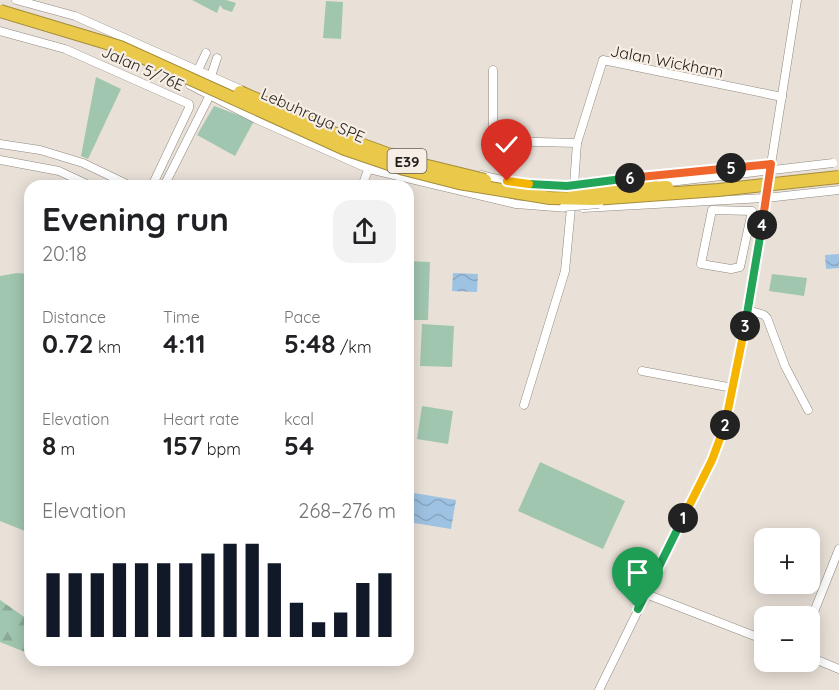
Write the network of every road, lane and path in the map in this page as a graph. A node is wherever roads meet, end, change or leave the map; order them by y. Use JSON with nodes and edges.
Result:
{"nodes":[{"id":1,"x":16,"y":0,"type":"edge"},
{"id":2,"x":797,"y":0,"type":"edge"},
{"id":3,"x":0,"y":3,"type":"edge"},
{"id":4,"x":0,"y":12,"type":"edge"},
{"id":5,"x":0,"y":31,"type":"edge"},
{"id":6,"x":206,"y":53,"type":"dead end"},
{"id":7,"x":217,"y":58,"type":"dead end"},
{"id":8,"x":198,"y":70,"type":"junction"},
{"id":9,"x":493,"y":70,"type":"dead end"},
{"id":10,"x":210,"y":76,"type":"junction"},
{"id":11,"x":210,"y":95,"type":"junction"},
{"id":12,"x":782,"y":97,"type":"junction"},
{"id":13,"x":577,"y":143,"type":"junction"},
{"id":14,"x":0,"y":144,"type":"edge"},
{"id":15,"x":377,"y":147,"type":"junction"},
{"id":16,"x":0,"y":160,"type":"edge"},
{"id":17,"x":771,"y":164,"type":"junction"},
{"id":18,"x":369,"y":169,"type":"junction"},
{"id":19,"x":837,"y":173,"type":"edge"},
{"id":20,"x":78,"y":180,"type":"edge"},
{"id":21,"x":119,"y":180,"type":"edge"},
{"id":22,"x":155,"y":180,"type":"edge"},
{"id":23,"x":167,"y":180,"type":"edge"},
{"id":24,"x":364,"y":180,"type":"edge"},
{"id":25,"x":570,"y":185,"type":"junction"},
{"id":26,"x":839,"y":190,"type":"edge"},
{"id":27,"x":766,"y":198,"type":"junction"},
{"id":28,"x":568,"y":208,"type":"junction"},
{"id":29,"x":741,"y":264,"type":"junction"},
{"id":30,"x":755,"y":266,"type":"junction"},
{"id":31,"x":748,"y":310,"type":"junction"},
{"id":32,"x":642,"y":371,"type":"dead end"},
{"id":33,"x":733,"y":388,"type":"junction"},
{"id":34,"x":524,"y":405,"type":"dead end"},
{"id":35,"x":808,"y":410,"type":"dead end"},
{"id":36,"x":839,"y":549,"type":"edge"},
{"id":37,"x":646,"y":594,"type":"junction"},
{"id":38,"x":816,"y":606,"type":"edge"},
{"id":39,"x":754,"y":636,"type":"edge"},
{"id":40,"x":820,"y":661,"type":"edge"},
{"id":41,"x":839,"y":669,"type":"edge"},
{"id":42,"x":599,"y":690,"type":"edge"}],
"edges":[{"from":1,"to":8,"type":"street"},
{"from":2,"to":12,"type":"street"},
{"from":3,"to":19,"type":"highway","name":"Lebuhraya SPE","number":"E39","bridge":true},
{"from":4,"to":11,"type":"street"},
{"from":4,"to":19,"type":"highway","name":"Lebuhraya SPE","number":"E39","bridge":true},
{"from":5,"to":22,"type":"street","name":"Jalan 5/76E"},
{"from":6,"to":8,"type":"street"},
{"from":7,"to":10,"type":"street"},
{"from":8,"to":10,"type":"street"},
{"from":9,"to":13,"type":"street"},
{"from":10,"to":15,"type":"street"},
{"from":11,"to":18,"type":"street"},
{"from":11,"to":23,"type":"street"},
{"from":12,"to":13,"type":"street","name":"Jalan Wickham"},
{"from":12,"to":17,"type":"street"},
{"from":13,"to":25,"type":"street","name":"Jalan Wickham"},
{"from":14,"to":21,"type":"street"},
{"from":15,"to":18,"type":"street"},
{"from":15,"to":25,"type":"street"},
{"from":16,"to":20,"type":"street"},
{"from":17,"to":25,"type":"street"},
{"from":17,"to":27,"type":"street"},
{"from":18,"to":24,"type":"street"},
{"from":18,"to":28,"type":"street"},
{"from":19,"to":25,"type":"street","bridge":true},
{"from":19,"to":28,"type":"street","bridge":true},
{"from":26,"to":27,"type":"street"},
{"from":27,"to":28,"type":"street"},
{"from":27,"to":30,"type":"street"},
{"from":28,"to":34,"type":"street"},
{"from":29,"to":29,"type":"street"},
{"from":29,"to":30,"type":"street"},
{"from":30,"to":31,"type":"street"},
{"from":31,"to":33,"type":"street"},
{"from":31,"to":35,"type":"street"},
{"from":32,"to":33,"type":"street"},
{"from":33,"to":37,"type":"street"},
{"from":36,"to":38,"type":"street"},
{"from":37,"to":39,"type":"street"},
{"from":37,"to":42,"type":"street"},
{"from":40,"to":41,"type":"street"}]}
